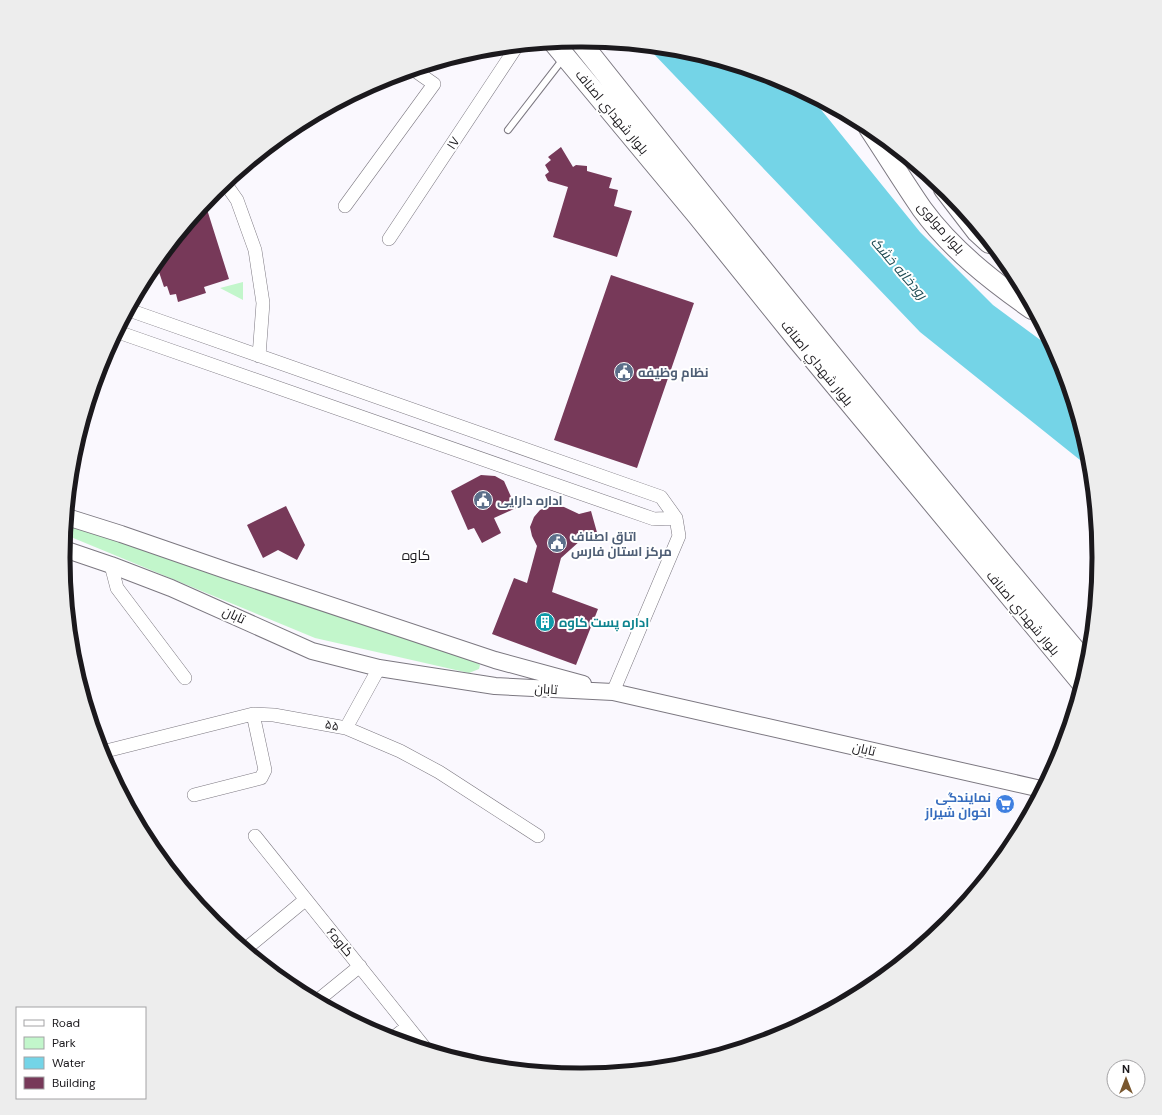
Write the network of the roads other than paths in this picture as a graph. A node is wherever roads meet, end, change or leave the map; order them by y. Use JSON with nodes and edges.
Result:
{"nodes":[{"id":1,"x":585,"y":47,"type":"edge"},
{"id":2,"x":560,"y":49,"type":"edge"},
{"id":3,"x":513,"y":51,"type":"edge"},
{"id":4,"x":419,"y":73,"type":"edge"},
{"id":5,"x":508,"y":130,"type":"dead end"},
{"id":6,"x":879,"y":143,"type":"edge"},
{"id":7,"x":229,"y":188,"type":"edge"},
{"id":8,"x":345,"y":206,"type":"dead end"},
{"id":9,"x":389,"y":239,"type":"dead end"},
{"id":10,"x":1023,"y":303,"type":"edge"},
{"id":11,"x":134,"y":312,"type":"edge"},
{"id":12,"x":122,"y":334,"type":"edge"},
{"id":13,"x":259,"y":356,"type":"junction"},
{"id":14,"x":73,"y":518,"type":"edge"},
{"id":15,"x":676,"y":518,"type":"junction"},
{"id":16,"x":70,"y":551,"type":"edge"},
{"id":17,"x":111,"y":565,"type":"junction"},
{"id":18,"x":1082,"y":658,"type":"edge"},
{"id":19,"x":379,"y":668,"type":"junction"},
{"id":20,"x":1077,"y":677,"type":"edge"},
{"id":21,"x":185,"y":678,"type":"dead end"},
{"id":22,"x":613,"y":692,"type":"junction"},
{"id":23,"x":253,"y":714,"type":"junction"},
{"id":24,"x":346,"y":728,"type":"junction"},
{"id":25,"x":108,"y":750,"type":"edge"},
{"id":26,"x":1036,"y":788,"type":"edge"},
{"id":27,"x":194,"y":795,"type":"dead end"},
{"id":28,"x":255,"y":836,"type":"dead end"},
{"id":29,"x":538,"y":836,"type":"dead end"},
{"id":30,"x":305,"y":900,"type":"junction"},
{"id":31,"x":250,"y":946,"type":"edge"},
{"id":32,"x":360,"y":966,"type":"junction"},
{"id":33,"x":321,"y":997,"type":"edge"},
{"id":34,"x":407,"y":1027,"type":"junction"},
{"id":35,"x":398,"y":1034,"type":"edge"},
{"id":36,"x":420,"y":1042,"type":"edge"}],
"edges":[{"from":1,"to":18,"type":"main road","name":"بلوار شهداي اصناف"},
{"from":2,"to":5,"type":"lane"},
{"from":2,"to":20,"type":"main road","name":"بلوار شهداي اصناف"},
{"from":3,"to":9,"type":"street","name":"۱۷"},
{"from":4,"to":8,"type":"street"},
{"from":6,"to":10,"type":"main road","name":"بلوار مولوی"},
{"from":7,"to":13,"type":"street"},
{"from":11,"to":13,"type":"street"},
{"from":12,"to":15,"type":"street"},
{"from":13,"to":15,"type":"street"},
{"from":14,"to":22,"type":"street"},
{"from":15,"to":22,"type":"street"},
{"from":16,"to":17,"type":"street","name":"تابان"},
{"from":17,"to":19,"type":"street","name":"تابان"},
{"from":17,"to":21,"type":"street"},
{"from":19,"to":22,"type":"street","name":"تابان"},
{"from":19,"to":24,"type":"street"},
{"from":22,"to":26,"type":"street","name":"تابان"},
{"from":23,"to":24,"type":"street","name":"۵۵"},
{"from":23,"to":25,"type":"street","name":"۵۵"},
{"from":23,"to":27,"type":"street"},
{"from":24,"to":29,"type":"street","name":"۵۵"},
{"from":28,"to":30,"type":"street","name":"کاوه۶"},
{"from":30,"to":31,"type":"street"},
{"from":30,"to":32,"type":"street","name":"کاوه۶"},
{"from":32,"to":33,"type":"street"},
{"from":32,"to":34,"type":"street","name":"کاوه۶"},
{"from":34,"to":35,"type":"street"},
{"from":34,"to":36,"type":"street","name":"کاوه۶"}]}
